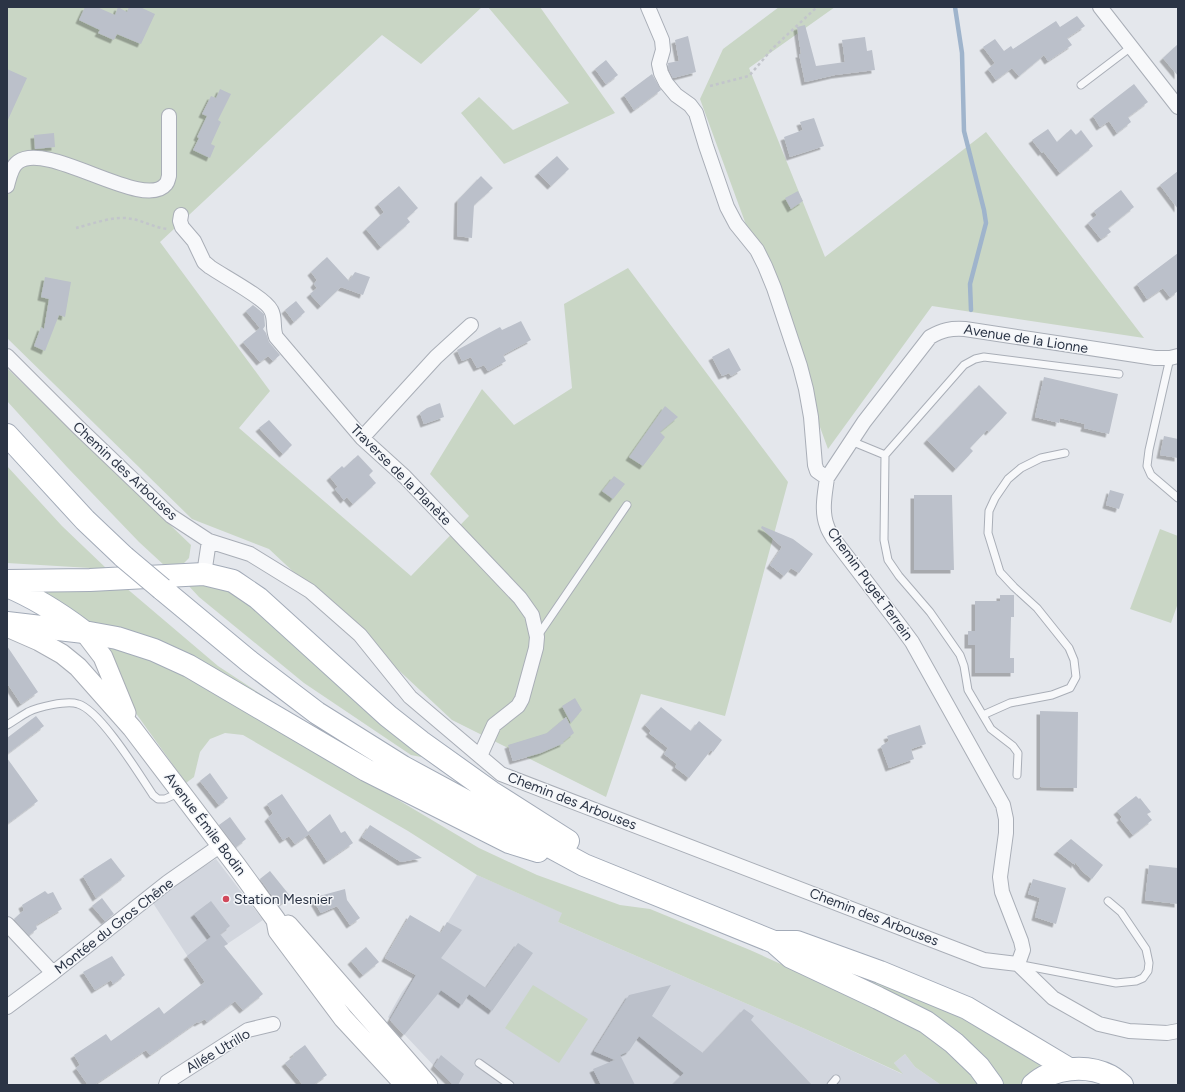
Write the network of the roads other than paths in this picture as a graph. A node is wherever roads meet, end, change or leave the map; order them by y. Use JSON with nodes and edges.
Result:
{"nodes":[{"id":1,"x":648,"y":7,"type":"edge"},
{"id":2,"x":1100,"y":7,"type":"edge"},
{"id":3,"x":1131,"y":47,"type":"junction"},
{"id":4,"x":1081,"y":85,"type":"dead end"},
{"id":5,"x":1178,"y":106,"type":"edge"},
{"id":6,"x":169,"y":116,"type":"dead end"},
{"id":7,"x":7,"y":186,"type":"edge"},
{"id":8,"x":182,"y":221,"type":"road end"},
{"id":9,"x":471,"y":325,"type":"dead end"},
{"id":10,"x":7,"y":356,"type":"edge"},
{"id":11,"x":1174,"y":357,"type":"edge"},
{"id":12,"x":1119,"y":374,"type":"dead end"},
{"id":13,"x":7,"y":435,"type":"edge"},
{"id":14,"x":362,"y":438,"type":"junction"},
{"id":15,"x":851,"y":441,"type":"junction"},
{"id":16,"x":1065,"y":453,"type":"dead end"},
{"id":17,"x":885,"y":455,"type":"junction"},
{"id":18,"x":827,"y":478,"type":"junction"},
{"id":19,"x":1178,"y":498,"type":"edge"},
{"id":20,"x":628,"y":505,"type":"dead end"},
{"id":21,"x":209,"y":541,"type":"junction"},
{"id":22,"x":204,"y":574,"type":"junction"},
{"id":23,"x":7,"y":581,"type":"edge"},
{"id":24,"x":7,"y":586,"type":"edge"},
{"id":25,"x":7,"y":623,"type":"edge"},
{"id":26,"x":7,"y":627,"type":"edge"},
{"id":27,"x":84,"y":632,"type":"junction"},
{"id":28,"x":537,"y":637,"type":"junction"},
{"id":29,"x":983,"y":715,"type":"junction"},
{"id":30,"x":7,"y":725,"type":"edge"},
{"id":31,"x":132,"y":728,"type":"junction"},
{"id":32,"x":480,"y":756,"type":"junction"},
{"id":33,"x":1017,"y":775,"type":"dead end"},
{"id":34,"x":181,"y":792,"type":"junction"},
{"id":35,"x":221,"y":845,"type":"junction"},
{"id":36,"x":584,"y":865,"type":"junction"},
{"id":37,"x":643,"y":889,"type":"junction"},
{"id":38,"x":1108,"y":901,"type":"dead end"},
{"id":39,"x":276,"y":920,"type":"junction"},
{"id":40,"x":7,"y":924,"type":"edge"},
{"id":41,"x":774,"y":942,"type":"junction"},
{"id":42,"x":1018,"y":964,"type":"junction"},
{"id":43,"x":53,"y":973,"type":"junction"},
{"id":44,"x":7,"y":1007,"type":"edge"},
{"id":45,"x":273,"y":1024,"type":"dead end"},
{"id":46,"x":1178,"y":1031,"type":"edge"},
{"id":47,"x":479,"y":1063,"type":"dead end"},
{"id":48,"x":1069,"y":1069,"type":"junction"},
{"id":49,"x":836,"y":1079,"type":"dead end"},
{"id":50,"x":166,"y":1085,"type":"edge"},
{"id":51,"x":405,"y":1085,"type":"edge"},
{"id":52,"x":428,"y":1085,"type":"edge"},
{"id":53,"x":510,"y":1085,"type":"edge"},
{"id":54,"x":831,"y":1085,"type":"edge"},
{"id":55,"x":992,"y":1085,"type":"edge"},
{"id":56,"x":1033,"y":1085,"type":"edge"},
{"id":57,"x":1122,"y":1085,"type":"edge"}],
"edges":[{"from":1,"to":18,"type":"street"},
{"from":2,"to":3,"type":"street"},
{"from":3,"to":4,"type":"lane"},
{"from":3,"to":5,"type":"street"},
{"from":6,"to":7,"type":"street"},
{"from":8,"to":14,"type":"street","name":"Traverse de la Planète"},
{"from":9,"to":14,"type":"street"},
{"from":10,"to":21,"type":"street","name":"Chemin des Arbouses"},
{"from":11,"to":15,"type":"street","name":"Avenue de la Lionne"},
{"from":11,"to":19,"type":"lane"},
{"from":12,"to":17,"type":"lane"},
{"from":13,"to":36,"type":"main road","bridge":true},
{"from":14,"to":28,"type":"street","name":"Traverse de la Planète"},
{"from":15,"to":17,"type":"lane"},
{"from":15,"to":18,"type":"street","name":"Avenue de la Lionne"},
{"from":16,"to":29,"type":"lane"},
{"from":17,"to":29,"type":"lane"},
{"from":18,"to":42,"type":"street","name":"Chemin Puget Terrein"},
{"from":20,"to":28,"type":"lane"},
{"from":21,"to":22,"type":"street"},
{"from":21,"to":32,"type":"street","name":"Chemin des Arbouses"},
{"from":22,"to":23,"type":"main road"},
{"from":22,"to":37,"type":"main road"},
{"from":24,"to":27,"type":"main road"},
{"from":25,"to":27,"type":"main road"},
{"from":26,"to":31,"type":"street","name":"Avenue Émile Bodin"},
{"from":27,"to":31,"type":"street","name":"Avenue Émile Bodin"},
{"from":27,"to":36,"type":"main road"},
{"from":28,"to":32,"type":"street","name":"Traverse de la Planète"},
{"from":29,"to":33,"type":"lane"},
{"from":30,"to":34,"type":"lane"},
{"from":31,"to":34,"type":"street","name":"Avenue Émile Bodin"},
{"from":32,"to":42,"type":"street","name":"Chemin des Arbouses"},
{"from":34,"to":35,"type":"street","name":"Avenue Émile Bodin"},
{"from":35,"to":39,"type":"street","name":"Avenue Émile Bodin"},
{"from":35,"to":43,"type":"street","name":"Montée du Gros Chêne"},
{"from":36,"to":37,"type":"main road"},
{"from":37,"to":41,"type":"main road"},
{"from":38,"to":42,"type":"lane"},
{"from":39,"to":51,"type":"street","name":"Avenue Émile Bodin"},
{"from":39,"to":52,"type":"street","name":"Avenue Émile Bodin"},
{"from":40,"to":43,"type":"street"},
{"from":41,"to":48,"type":"main road"},
{"from":41,"to":55,"type":"main road"},
{"from":42,"to":46,"type":"street"},
{"from":43,"to":44,"type":"street","name":"Montée du Gros Chêne"},
{"from":45,"to":50,"type":"street","name":"Allée Utrillo"},
{"from":47,"to":53,"type":"lane"},
{"from":48,"to":56,"type":"main road"},
{"from":48,"to":57,"type":"main road"},
{"from":49,"to":54,"type":"lane"}]}
